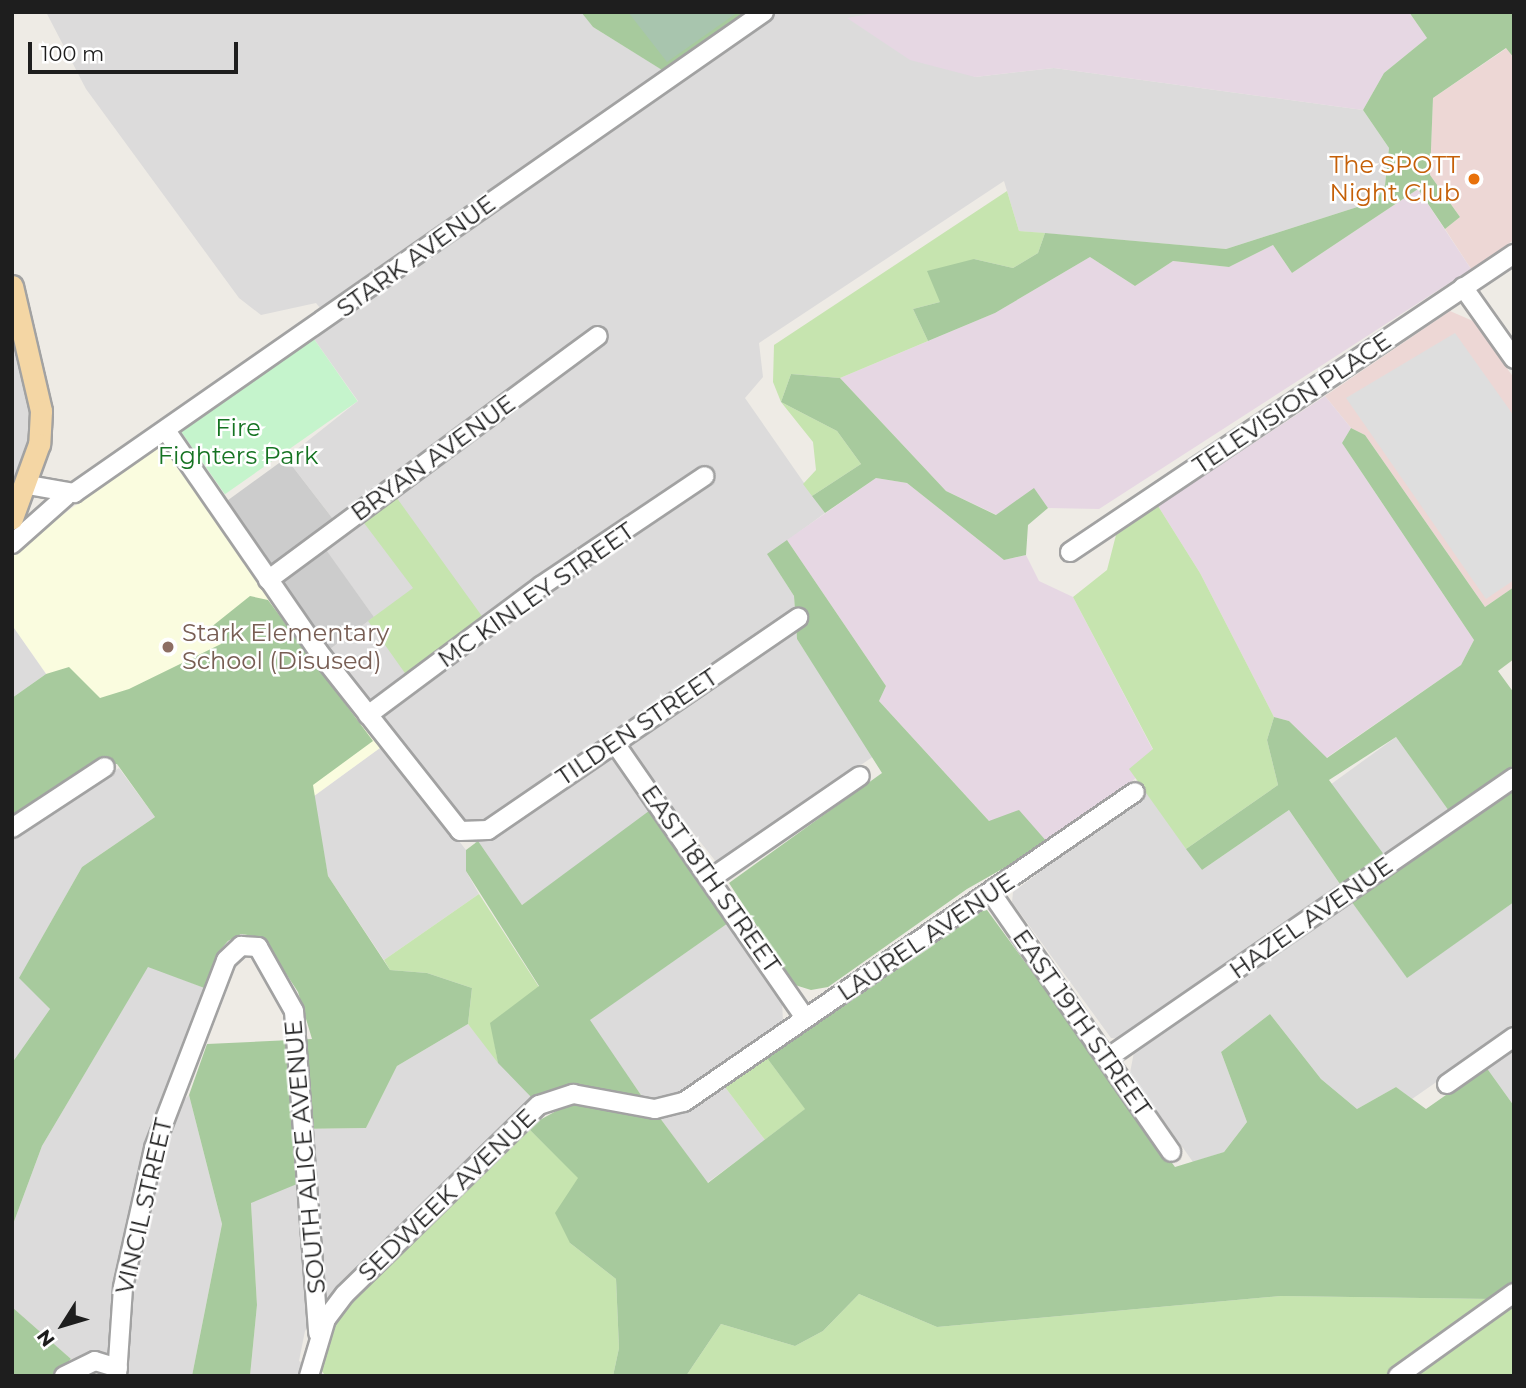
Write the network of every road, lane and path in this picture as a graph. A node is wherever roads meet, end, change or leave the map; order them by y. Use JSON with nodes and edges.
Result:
{"nodes":[{"id":1,"x":764,"y":12,"type":"edge"},
{"id":2,"x":1514,"y":254,"type":"edge"},
{"id":3,"x":12,"y":286,"type":"edge"},
{"id":4,"x":1463,"y":287,"type":"junction"},
{"id":5,"x":598,"y":336,"type":"dead end"},
{"id":6,"x":1514,"y":359,"type":"edge"},
{"id":7,"x":167,"y":432,"type":"junction"},
{"id":8,"x":705,"y":476,"type":"dead end"},
{"id":9,"x":28,"y":485,"type":"junction"},
{"id":10,"x":66,"y":496,"type":"junction"},
{"id":11,"x":12,"y":518,"type":"edge"},
{"id":12,"x":12,"y":544,"type":"edge"},
{"id":13,"x":1070,"y":552,"type":"dead end"},
{"id":14,"x":268,"y":580,"type":"junction"},
{"id":15,"x":798,"y":618,"type":"dead end"},
{"id":16,"x":369,"y":715,"type":"junction"},
{"id":17,"x":614,"y":742,"type":"junction"},
{"id":18,"x":105,"y":767,"type":"dead end"},
{"id":19,"x":860,"y":776,"type":"dead end"},
{"id":20,"x":1514,"y":778,"type":"edge"},
{"id":21,"x":1135,"y":792,"type":"dead end"},
{"id":22,"x":12,"y":828,"type":"edge"},
{"id":23,"x":713,"y":877,"type":"junction"},
{"id":24,"x":992,"y":894,"type":"junction"},
{"id":25,"x":258,"y":947,"type":"joint"},
{"id":26,"x":805,"y":1018,"type":"junction"},
{"id":27,"x":1514,"y":1037,"type":"edge"},
{"id":28,"x":1108,"y":1057,"type":"junction"},
{"id":29,"x":1447,"y":1084,"type":"dead end"},
{"id":30,"x":602,"y":1099,"type":"joint"},
{"id":31,"x":1171,"y":1152,"type":"dead end"},
{"id":32,"x":1514,"y":1293,"type":"edge"},
{"id":33,"x":318,"y":1338,"type":"junction"},
{"id":34,"x":117,"y":1372,"type":"edge"},
{"id":35,"x":64,"y":1376,"type":"edge"},
{"id":36,"x":309,"y":1376,"type":"edge"},
{"id":37,"x":1398,"y":1376,"type":"edge"}],
"edges":[{"from":1,"to":7,"type":"street","name":"STARK AVENUE"},
{"from":2,"to":4,"type":"street","name":"TELEVISION PLACE"},
{"from":3,"to":9,"type":"main road"},
{"from":4,"to":6,"type":"street"},
{"from":4,"to":13,"type":"street","name":"TELEVISION PLACE"},
{"from":5,"to":14,"type":"street","name":"BRYAN AVENUE"},
{"from":7,"to":10,"type":"street","name":"STARK AVENUE"},
{"from":7,"to":14,"type":"street"},
{"from":8,"to":16,"type":"street","name":"MC KINLEY STREET"},
{"from":9,"to":10,"type":"street"},
{"from":9,"to":11,"type":"main road"},
{"from":10,"to":12,"type":"street","name":"STARK AVENUE"},
{"from":14,"to":16,"type":"street"},
{"from":15,"to":17,"type":"street","name":"TILDEN STREET"},
{"from":16,"to":17,"type":"street","name":"TILDEN STREET"},
{"from":17,"to":23,"type":"street","name":"EAST 18TH STREET"},
{"from":18,"to":22,"type":"street"},
{"from":19,"to":23,"type":"street"},
{"from":20,"to":28,"type":"street","name":"HAZEL AVENUE"},
{"from":21,"to":24,"type":"street","name":"LAUREL AVENUE"},
{"from":23,"to":26,"type":"street","name":"EAST 18TH STREET"},
{"from":24,"to":26,"type":"street","name":"LAUREL AVENUE"},
{"from":24,"to":28,"type":"street","name":"EAST 19TH STREET"},
{"from":25,"to":33,"type":"street","name":"SOUTH ALICE AVENUE"},
{"from":25,"to":34,"type":"street","name":"VINCIL STREET"},
{"from":26,"to":30,"type":"street","name":"LAUREL AVENUE"},
{"from":27,"to":29,"type":"street"},
{"from":28,"to":31,"type":"street","name":"EAST 19TH STREET"},
{"from":30,"to":33,"type":"street","name":"SEDWEEK AVENUE"},
{"from":32,"to":37,"type":"street"},
{"from":33,"to":36,"type":"street","name":"SOUTH ALICE AVENUE"},
{"from":34,"to":35,"type":"street"}]}
